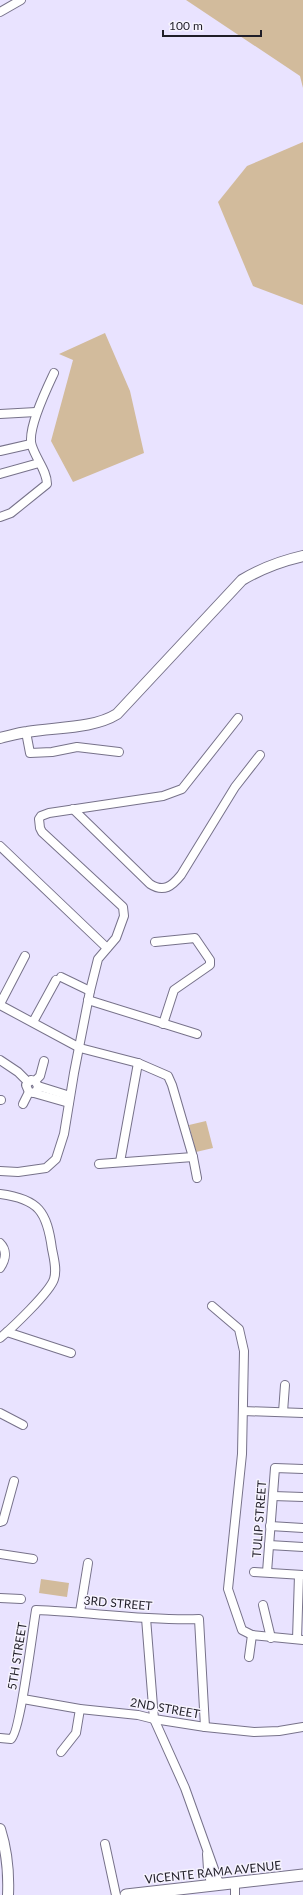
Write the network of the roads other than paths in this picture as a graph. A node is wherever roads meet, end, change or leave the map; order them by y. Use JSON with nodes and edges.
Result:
{"nodes":[{"id":1,"x":21,"y":0,"type":"edge"},
{"id":2,"x":0,"y":12,"type":"edge"},
{"id":3,"x":54,"y":373,"type":"dead end"},
{"id":4,"x":36,"y":412,"type":"junction"},
{"id":5,"x":0,"y":414,"type":"edge"},
{"id":6,"x":31,"y":444,"type":"junction"},
{"id":7,"x":0,"y":451,"type":"edge"},
{"id":8,"x":39,"y":463,"type":"junction"},
{"id":9,"x":0,"y":474,"type":"edge"},
{"id":10,"x":0,"y":517,"type":"edge"},
{"id":11,"x":303,"y":556,"type":"edge"},
{"id":12,"x":238,"y":718,"type":"dead end"},
{"id":13,"x":26,"y":732,"type":"junction"},
{"id":14,"x":0,"y":738,"type":"edge"},
{"id":15,"x":120,"y":752,"type":"dead end"},
{"id":16,"x":260,"y":755,"type":"dead end"},
{"id":17,"x":73,"y":810,"type":"junction"},
{"id":18,"x":0,"y":846,"type":"edge"},
{"id":19,"x":155,"y":942,"type":"dead end"},
{"id":20,"x":107,"y":948,"type":"junction"},
{"id":21,"x":25,"y":956,"type":"dead end"},
{"id":22,"x":90,"y":991,"type":"junction"},
{"id":23,"x":88,"y":1000,"type":"junction"},
{"id":24,"x":0,"y":1005,"type":"edge"},
{"id":25,"x":33,"y":1022,"type":"junction"},
{"id":26,"x":163,"y":1024,"type":"junction"},
{"id":27,"x":197,"y":1034,"type":"dead end"},
{"id":28,"x":80,"y":1048,"type":"junction"},
{"id":29,"x":0,"y":1060,"type":"edge"},
{"id":30,"x":44,"y":1061,"type":"dead end"},
{"id":31,"x":138,"y":1063,"type":"junction"},
{"id":32,"x":33,"y":1087,"type":"junction"},
{"id":33,"x":70,"y":1100,"type":"junction"},
{"id":34,"x":23,"y":1104,"type":"dead end"},
{"id":35,"x":193,"y":1157,"type":"junction"},
{"id":36,"x":120,"y":1162,"type":"junction"},
{"id":37,"x":99,"y":1164,"type":"dead end"},
{"id":38,"x":0,"y":1171,"type":"edge"},
{"id":39,"x":197,"y":1178,"type":"dead end"},
{"id":40,"x":0,"y":1194,"type":"edge"},
{"id":41,"x":0,"y":1242,"type":"edge"},
{"id":42,"x":0,"y":1268,"type":"edge"},
{"id":43,"x":212,"y":1306,"type":"dead end"},
{"id":44,"x":7,"y":1332,"type":"junction"},
{"id":45,"x":0,"y":1338,"type":"edge"},
{"id":46,"x":71,"y":1354,"type":"dead end"},
{"id":47,"x":285,"y":1385,"type":"dead end"},
{"id":48,"x":243,"y":1411,"type":"junction"},
{"id":49,"x":283,"y":1412,"type":"junction"},
{"id":50,"x":303,"y":1413,"type":"edge"},
{"id":51,"x":0,"y":1414,"type":"edge"},
{"id":52,"x":23,"y":1425,"type":"dead end"},
{"id":53,"x":303,"y":1469,"type":"edge"},
{"id":54,"x":14,"y":1480,"type":"dead end"},
{"id":55,"x":273,"y":1496,"type":"junction"},
{"id":56,"x":303,"y":1497,"type":"edge"},
{"id":57,"x":0,"y":1522,"type":"edge"},
{"id":58,"x":270,"y":1526,"type":"junction"},
{"id":59,"x":303,"y":1528,"type":"edge"},
{"id":60,"x":269,"y":1545,"type":"junction"},
{"id":61,"x":303,"y":1548,"type":"edge"},
{"id":62,"x":0,"y":1554,"type":"edge"},
{"id":63,"x":33,"y":1559,"type":"dead end"},
{"id":64,"x":88,"y":1563,"type":"dead end"},
{"id":65,"x":254,"y":1572,"type":"dead end"},
{"id":66,"x":267,"y":1572,"type":"junction"},
{"id":67,"x":301,"y":1575,"type":"edge"},
{"id":68,"x":0,"y":1598,"type":"edge"},
{"id":69,"x":21,"y":1599,"type":"dead end"},
{"id":70,"x":264,"y":1605,"type":"dead end"},
{"id":71,"x":36,"y":1610,"type":"joint"},
{"id":72,"x":80,"y":1612,"type":"junction"},
{"id":73,"x":146,"y":1618,"type":"junction"},
{"id":74,"x":252,"y":1635,"type":"junction"},
{"id":75,"x":271,"y":1638,"type":"junction"},
{"id":76,"x":300,"y":1640,"type":"edge"},
{"id":77,"x":249,"y":1658,"type":"dead end"},
{"id":78,"x":23,"y":1700,"type":"junction"},
{"id":79,"x":80,"y":1709,"type":"junction"},
{"id":80,"x":154,"y":1720,"type":"junction"},
{"id":81,"x":205,"y":1727,"type":"junction"},
{"id":82,"x":303,"y":1727,"type":"edge"},
{"id":83,"x":0,"y":1738,"type":"edge"},
{"id":84,"x":61,"y":1752,"type":"dead end"},
{"id":85,"x":0,"y":1829,"type":"edge"},
{"id":86,"x":105,"y":1844,"type":"dead end"},
{"id":87,"x":303,"y":1875,"type":"edge"},
{"id":88,"x":235,"y":1882,"type":"junction"},
{"id":89,"x":215,"y":1884,"type":"junction"},
{"id":90,"x":8,"y":1895,"type":"edge"},
{"id":91,"x":116,"y":1895,"type":"edge"},
{"id":92,"x":126,"y":1895,"type":"edge"},
{"id":93,"x":235,"y":1895,"type":"edge"}],
"edges":[{"from":1,"to":2,"type":"street"},
{"from":3,"to":4,"type":"street"},
{"from":4,"to":5,"type":"street"},
{"from":4,"to":6,"type":"street"},
{"from":6,"to":7,"type":"street"},
{"from":6,"to":8,"type":"street"},
{"from":8,"to":9,"type":"street"},
{"from":8,"to":10,"type":"street"},
{"from":11,"to":13,"type":"street"},
{"from":12,"to":17,"type":"street"},
{"from":13,"to":14,"type":"street"},
{"from":13,"to":15,"type":"street"},
{"from":16,"to":17,"type":"street"},
{"from":17,"to":20,"type":"street"},
{"from":18,"to":20,"type":"street"},
{"from":19,"to":26,"type":"street"},
{"from":20,"to":22,"type":"street"},
{"from":21,"to":24,"type":"street"},
{"from":22,"to":23,"type":"street"},
{"from":22,"to":25,"type":"street"},
{"from":23,"to":26,"type":"street"},
{"from":23,"to":28,"type":"street"},
{"from":24,"to":25,"type":"street"},
{"from":25,"to":28,"type":"street"},
{"from":26,"to":27,"type":"street"},
{"from":28,"to":31,"type":"street"},
{"from":28,"to":33,"type":"street"},
{"from":29,"to":32,"type":"street"},
{"from":30,"to":32,"type":"street"},
{"from":31,"to":35,"type":"street"},
{"from":31,"to":36,"type":"street"},
{"from":32,"to":33,"type":"street"},
{"from":32,"to":34,"type":"street"},
{"from":33,"to":38,"type":"street"},
{"from":35,"to":36,"type":"street"},
{"from":35,"to":39,"type":"street"},
{"from":36,"to":37,"type":"street"},
{"from":40,"to":44,"type":"street"},
{"from":41,"to":42,"type":"street"},
{"from":43,"to":48,"type":"street"},
{"from":44,"to":45,"type":"street"},
{"from":44,"to":46,"type":"street"},
{"from":47,"to":49,"type":"street"},
{"from":48,"to":49,"type":"street"},
{"from":48,"to":74,"type":"street"},
{"from":49,"to":50,"type":"street"},
{"from":51,"to":52,"type":"street"},
{"from":53,"to":55,"type":"street","name":"TULIP STREET"},
{"from":54,"to":57,"type":"street"},
{"from":55,"to":56,"type":"street"},
{"from":55,"to":58,"type":"street","name":"TULIP STREET"},
{"from":58,"to":59,"type":"street"},
{"from":58,"to":60,"type":"street","name":"TULIP STREET"},
{"from":60,"to":61,"type":"street"},
{"from":60,"to":66,"type":"street","name":"TULIP STREET"},
{"from":62,"to":63,"type":"street"},
{"from":64,"to":72,"type":"street"},
{"from":65,"to":66,"type":"street"},
{"from":66,"to":67,"type":"street"},
{"from":67,"to":76,"type":"street"},
{"from":68,"to":69,"type":"street"},
{"from":70,"to":75,"type":"street"},
{"from":71,"to":72,"type":"street","name":"3RD STREET"},
{"from":71,"to":78,"type":"street","name":"5TH STREET"},
{"from":72,"to":73,"type":"street","name":"3RD STREET"},
{"from":73,"to":80,"type":"street"},
{"from":73,"to":81,"type":"street","name":"3RD STREET"},
{"from":74,"to":75,"type":"street"},
{"from":74,"to":77,"type":"street"},
{"from":75,"to":76,"type":"street"},
{"from":78,"to":79,"type":"street","name":"2ND STREET"},
{"from":78,"to":83,"type":"street","name":"5TH STREET"},
{"from":79,"to":80,"type":"street","name":"2ND STREET"},
{"from":79,"to":84,"type":"street"},
{"from":80,"to":81,"type":"street","name":"2ND STREET"},
{"from":80,"to":89,"type":"street"},
{"from":81,"to":82,"type":"street","name":"2ND STREET"},
{"from":85,"to":90,"type":"street"},
{"from":86,"to":91,"type":"street"},
{"from":87,"to":88,"type":"main road","name":"VICENTE RAMA AVENUE"},
{"from":88,"to":89,"type":"main road","name":"VICENTE RAMA AVENUE"},
{"from":88,"to":93,"type":"street"},
{"from":89,"to":92,"type":"main road","name":"VICENTE RAMA AVENUE"}]}
